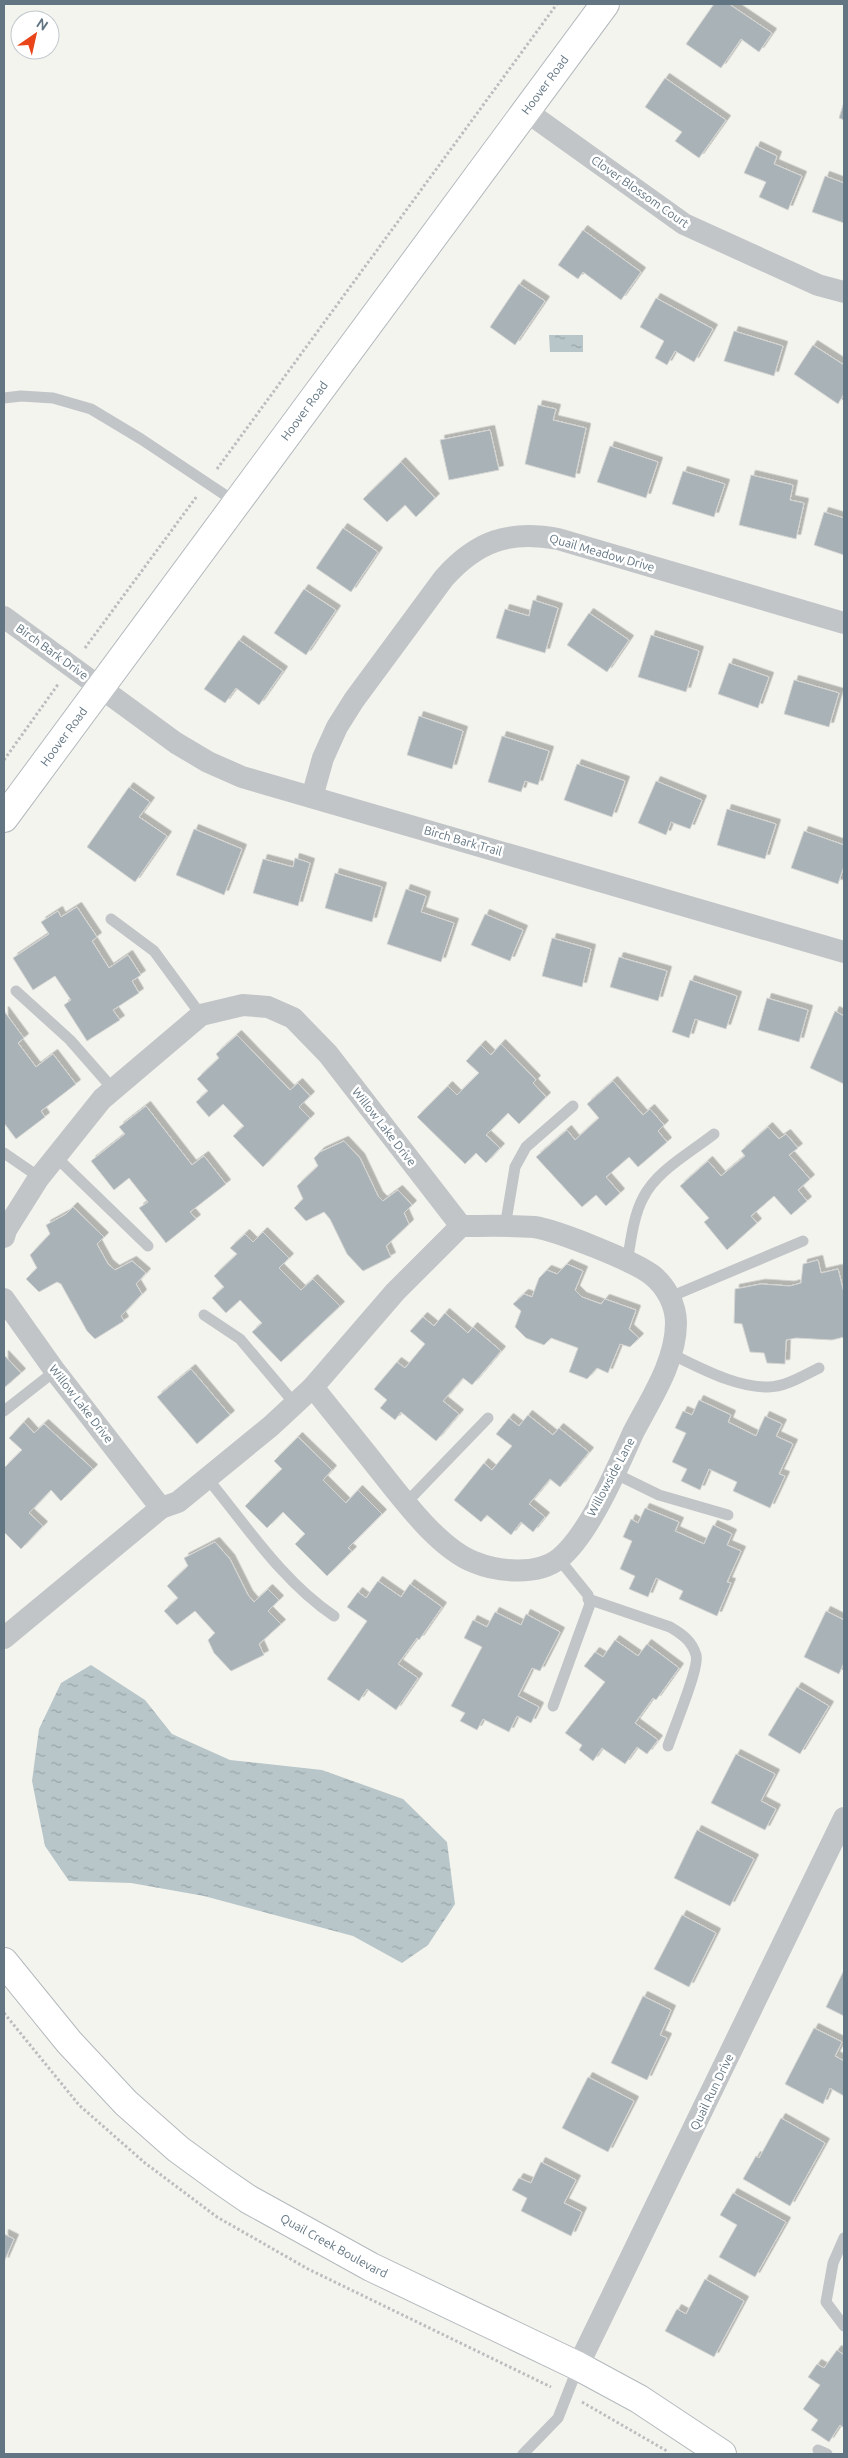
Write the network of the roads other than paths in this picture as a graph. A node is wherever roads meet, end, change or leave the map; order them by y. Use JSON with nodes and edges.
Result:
{"nodes":[{"id":1,"x":605,"y":4,"type":"edge"},
{"id":2,"x":526,"y":111,"type":"junction"},
{"id":3,"x":844,"y":292,"type":"edge"},
{"id":4,"x":4,"y":398,"type":"edge"},
{"id":5,"x":237,"y":503,"type":"junction"},
{"id":6,"x":4,"y":617,"type":"edge"},
{"id":7,"x":844,"y":623,"type":"edge"},
{"id":8,"x":101,"y":687,"type":"junction"},
{"id":9,"x":312,"y":797,"type":"junction"},
{"id":10,"x":4,"y":818,"type":"edge"},
{"id":11,"x":111,"y":919,"type":"dead end"},
{"id":12,"x":844,"y":952,"type":"edge"},
{"id":13,"x":16,"y":991,"type":"dead end"},
{"id":14,"x":201,"y":1015,"type":"junction"},
{"id":15,"x":113,"y":1089,"type":"junction"},
{"id":16,"x":572,"y":1106,"type":"dead end"},
{"id":17,"x":714,"y":1134,"type":"dead end"},
{"id":18,"x":4,"y":1153,"type":"edge"},
{"id":19,"x":56,"y":1157,"type":"junction"},
{"id":20,"x":39,"y":1177,"type":"junction"},
{"id":21,"x":461,"y":1226,"type":"junction"},
{"id":22,"x":505,"y":1227,"type":"junction"},
{"id":23,"x":4,"y":1237,"type":"edge"},
{"id":24,"x":803,"y":1240,"type":"dead end"},
{"id":25,"x":148,"y":1246,"type":"dead end"},
{"id":26,"x":627,"y":1262,"type":"junction"},
{"id":27,"x":670,"y":1297,"type":"junction"},
{"id":28,"x":4,"y":1299,"type":"edge"},
{"id":29,"x":204,"y":1315,"type":"dead end"},
{"id":30,"x":672,"y":1354,"type":"junction"},
{"id":31,"x":819,"y":1368,"type":"dead end"},
{"id":32,"x":55,"y":1370,"type":"junction"},
{"id":33,"x":313,"y":1387,"type":"junction"},
{"id":34,"x":295,"y":1404,"type":"junction"},
{"id":35,"x":4,"y":1410,"type":"edge"},
{"id":36,"x":488,"y":1418,"type":"dead end"},
{"id":37,"x":614,"y":1473,"type":"junction"},
{"id":38,"x":207,"y":1478,"type":"junction"},
{"id":39,"x":406,"y":1503,"type":"junction"},
{"id":40,"x":161,"y":1508,"type":"junction"},
{"id":41,"x":728,"y":1515,"type":"dead end"},
{"id":42,"x":559,"y":1559,"type":"junction"},
{"id":43,"x":588,"y":1598,"type":"junction"},
{"id":44,"x":334,"y":1616,"type":"dead end"},
{"id":45,"x":4,"y":1638,"type":"edge"},
{"id":46,"x":554,"y":1706,"type":"dead end"},
{"id":47,"x":668,"y":1746,"type":"dead end"},
{"id":48,"x":844,"y":1818,"type":"edge"},
{"id":49,"x":4,"y":1962,"type":"edge"},
{"id":50,"x":844,"y":2238,"type":"edge"},
{"id":51,"x":844,"y":2326,"type":"edge"},
{"id":52,"x":578,"y":2366,"type":"junction"},
{"id":53,"x":523,"y":2454,"type":"edge"},
{"id":54,"x":722,"y":2454,"type":"edge"}],
"edges":[{"from":1,"to":2,"type":"main road","name":"Hoover Road"},
{"from":2,"to":3,"type":"street","name":"Clover Blossom Court"},
{"from":2,"to":5,"type":"main road","name":"Hoover Road"},
{"from":4,"to":5,"type":"lane"},
{"from":5,"to":8,"type":"main road","name":"Hoover Road"},
{"from":6,"to":8,"type":"street","name":"Birch Bark Drive"},
{"from":7,"to":9,"type":"street","name":"Quail Meadow Drive"},
{"from":8,"to":9,"type":"street","name":"Birch Bark Trail"},
{"from":8,"to":10,"type":"main road","name":"Hoover Road"},
{"from":9,"to":12,"type":"street","name":"Birch Bark Trail"},
{"from":11,"to":14,"type":"lane"},
{"from":13,"to":15,"type":"lane"},
{"from":14,"to":15,"type":"street","name":"Willow Lake Drive"},
{"from":14,"to":21,"type":"street","name":"Willow Lake Drive"},
{"from":15,"to":19,"type":"street","name":"Willow Lake Drive"},
{"from":16,"to":22,"type":"lane"},
{"from":17,"to":26,"type":"lane"},
{"from":18,"to":20,"type":"lane"},
{"from":19,"to":20,"type":"street","name":"Willow Lake Drive"},
{"from":19,"to":25,"type":"lane"},
{"from":20,"to":23,"type":"street","name":"Willow Lake Drive"},
{"from":21,"to":22,"type":"street","name":"Willowside Lane"},
{"from":21,"to":33,"type":"street"},
{"from":22,"to":26,"type":"street","name":"Willowside Lane"},
{"from":24,"to":27,"type":"lane"},
{"from":26,"to":27,"type":"street","name":"Willowside Lane"},
{"from":27,"to":30,"type":"street","name":"Willowside Lane"},
{"from":28,"to":32,"type":"street","name":"Willow Lake Drive"},
{"from":29,"to":34,"type":"lane"},
{"from":30,"to":31,"type":"lane"},
{"from":30,"to":37,"type":"street","name":"Willowside Lane"},
{"from":32,"to":35,"type":"lane"},
{"from":32,"to":40,"type":"street","name":"Willow Lake Drive"},
{"from":33,"to":34,"type":"street"},
{"from":33,"to":39,"type":"street","name":"Willowside Lane"},
{"from":34,"to":38,"type":"street"},
{"from":36,"to":39,"type":"lane"},
{"from":37,"to":41,"type":"lane"},
{"from":37,"to":42,"type":"street","name":"Willowside Lane"},
{"from":38,"to":40,"type":"street"},
{"from":38,"to":44,"type":"lane"},
{"from":39,"to":42,"type":"street","name":"Willowside Lane"},
{"from":40,"to":45,"type":"street"},
{"from":42,"to":43,"type":"lane"},
{"from":43,"to":46,"type":"lane"},
{"from":43,"to":47,"type":"lane"},
{"from":48,"to":52,"type":"street","name":"Quail Run Drive"},
{"from":49,"to":52,"type":"main road","name":"Quail Creek Boulevard"},
{"from":50,"to":51,"type":"lane"},
{"from":52,"to":53,"type":"lane"},
{"from":52,"to":54,"type":"main road","name":"Quail Creek Boulevard"}]}
